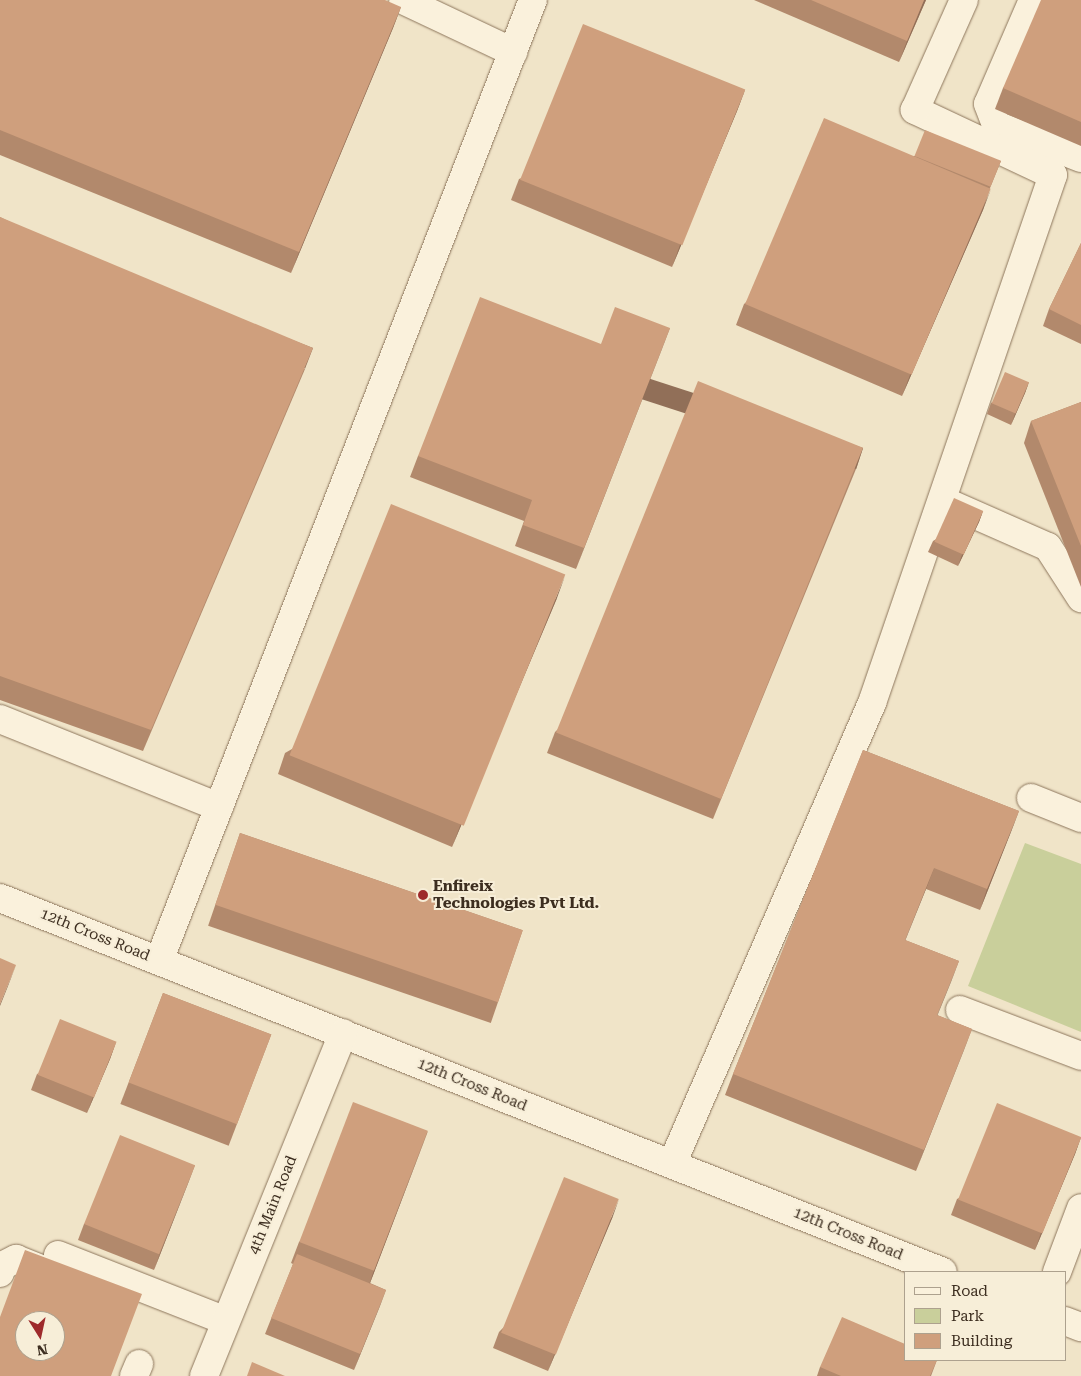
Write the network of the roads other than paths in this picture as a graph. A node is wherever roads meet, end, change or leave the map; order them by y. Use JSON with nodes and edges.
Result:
{"nodes":[{"id":1,"x":403,"y":0,"type":"edge"},
{"id":2,"x":534,"y":0,"type":"edge"},
{"id":3,"x":964,"y":0,"type":"edge"},
{"id":4,"x":1033,"y":0,"type":"edge"},
{"id":5,"x":513,"y":52,"type":"junction"},
{"id":6,"x":1081,"y":158,"type":"edge"},
{"id":7,"x":942,"y":501,"type":"junction"},
{"id":8,"x":1081,"y":598,"type":"edge"},
{"id":9,"x":0,"y":719,"type":"edge"},
{"id":10,"x":1031,"y":798,"type":"dead end"},
{"id":11,"x":219,"y":807,"type":"junction"},
{"id":12,"x":1081,"y":818,"type":"edge"},
{"id":13,"x":0,"y":898,"type":"edge"},
{"id":14,"x":159,"y":961,"type":"junction"},
{"id":15,"x":960,"y":1010,"type":"dead end"},
{"id":16,"x":343,"y":1033,"type":"junction"},
{"id":17,"x":1081,"y":1056,"type":"edge"},
{"id":18,"x":672,"y":1164,"type":"junction"},
{"id":19,"x":1081,"y":1208,"type":"edge"},
{"id":20,"x":58,"y":1255,"type":"dead end"},
{"id":21,"x":940,"y":1271,"type":"edge"},
{"id":22,"x":1057,"y":1271,"type":"edge"},
{"id":23,"x":0,"y":1273,"type":"edge"},
{"id":24,"x":132,"y":1303,"type":"edge"},
{"id":25,"x":226,"y":1321,"type":"junction"},
{"id":26,"x":1066,"y":1321,"type":"edge"},
{"id":27,"x":1081,"y":1327,"type":"edge"},
{"id":28,"x":204,"y":1376,"type":"edge"}],
"edges":[{"from":1,"to":5,"type":"street"},
{"from":2,"to":5,"type":"street"},
{"from":3,"to":7,"type":"street"},
{"from":4,"to":6,"type":"street"},
{"from":5,"to":11,"type":"street"},
{"from":7,"to":8,"type":"street"},
{"from":7,"to":18,"type":"street"},
{"from":9,"to":11,"type":"street"},
{"from":10,"to":12,"type":"street"},
{"from":11,"to":14,"type":"street"},
{"from":13,"to":14,"type":"street","name":"12th Cross Road"},
{"from":14,"to":16,"type":"street","name":"12th Cross Road"},
{"from":15,"to":17,"type":"street"},
{"from":16,"to":18,"type":"street","name":"12th Cross Road"},
{"from":16,"to":25,"type":"street","name":"4th Main Road"},
{"from":18,"to":21,"type":"street","name":"12th Cross Road"},
{"from":19,"to":22,"type":"street"},
{"from":20,"to":25,"type":"street"},
{"from":23,"to":24,"type":"street"},
{"from":25,"to":28,"type":"street","name":"4th Main Road"},
{"from":26,"to":27,"type":"street"}]}
